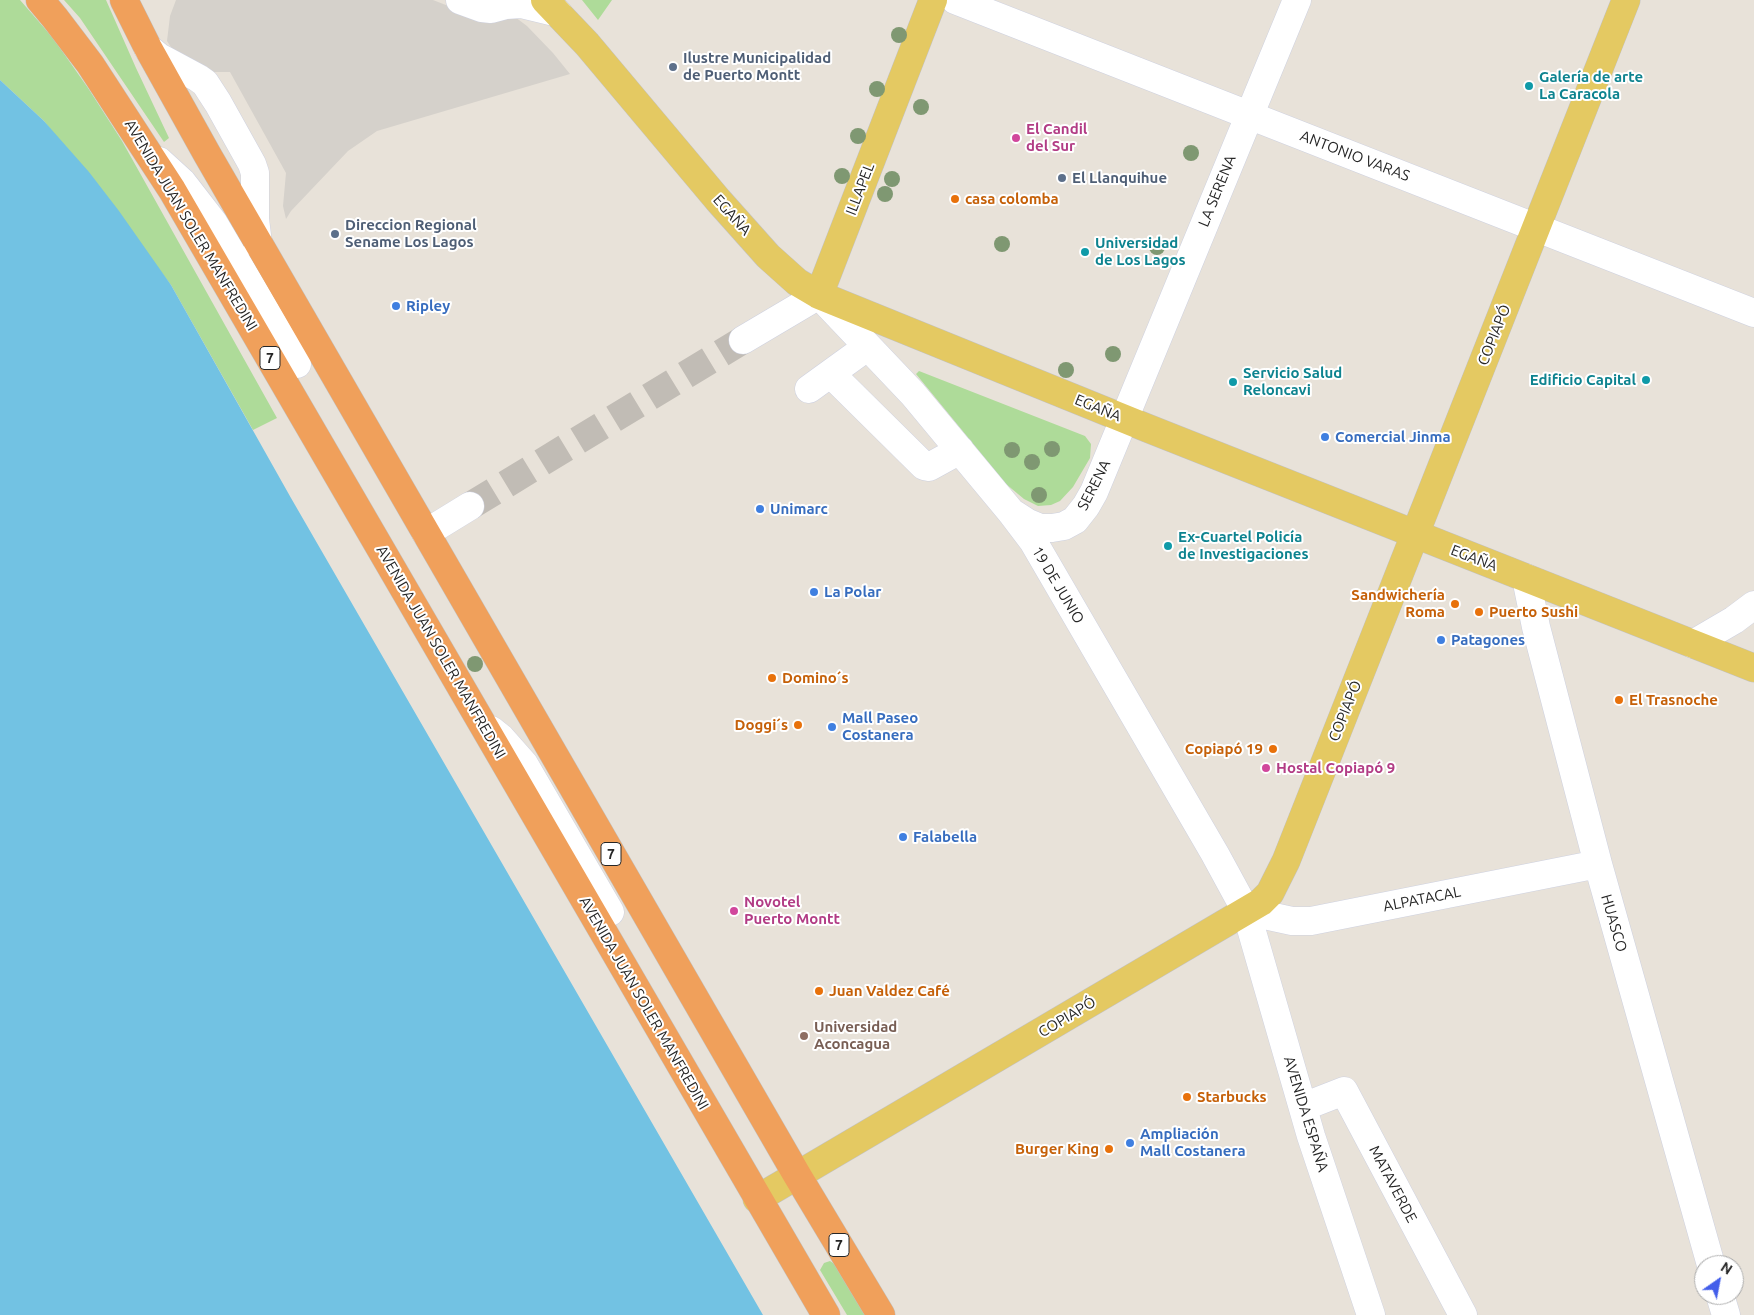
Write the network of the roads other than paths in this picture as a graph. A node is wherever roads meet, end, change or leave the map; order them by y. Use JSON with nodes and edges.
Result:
{"nodes":[{"id":1,"x":40,"y":0,"type":"edge"},
{"id":2,"x":124,"y":0,"type":"edge"},
{"id":3,"x":460,"y":0,"type":"edge"},
{"id":4,"x":933,"y":0,"type":"edge"},
{"id":5,"x":955,"y":0,"type":"edge"},
{"id":6,"x":1297,"y":0,"type":"edge"},
{"id":7,"x":1626,"y":0,"type":"edge"},
{"id":8,"x":552,"y":6,"type":"edge"},
{"id":9,"x":1249,"y":115,"type":"junction"},
{"id":10,"x":146,"y":151,"type":"junction"},
{"id":11,"x":1536,"y":228,"type":"junction"},
{"id":12,"x":819,"y":295,"type":"junction"},
{"id":13,"x":1754,"y":313,"type":"edge"},
{"id":14,"x":743,"y":340,"type":"tunnel mouth"},
{"id":15,"x":867,"y":347,"type":"junction"},
{"id":16,"x":297,"y":364,"type":"dead end"},
{"id":17,"x":831,"y":374,"type":"junction"},
{"id":18,"x":1138,"y":383,"type":"joint"},
{"id":19,"x":809,"y":389,"type":"dead end"},
{"id":20,"x":1124,"y":418,"type":"junction"},
{"id":21,"x":960,"y":450,"type":"junction"},
{"id":22,"x":470,"y":506,"type":"tunnel mouth"},
{"id":23,"x":1011,"y":512,"type":"junction"},
{"id":24,"x":426,"y":533,"type":"junction"},
{"id":25,"x":1415,"y":534,"type":"junction"},
{"id":26,"x":1526,"y":578,"type":"junction"},
{"id":27,"x":1754,"y":605,"type":"edge"},
{"id":28,"x":1693,"y":644,"type":"junction"},
{"id":29,"x":1754,"y":668,"type":"edge"},
{"id":30,"x":478,"y":719,"type":"junction"},
{"id":31,"x":1598,"y":864,"type":"junction"},
{"id":32,"x":1246,"y":911,"type":"junction"},
{"id":33,"x":610,"y":912,"type":"dead end"},
{"id":34,"x":1303,"y":1108,"type":"junction"},
{"id":35,"x":797,"y":1176,"type":"junction"},
{"id":36,"x":757,"y":1199,"type":"junction"},
{"id":37,"x":1708,"y":1255,"type":"edge"},
{"id":38,"x":826,"y":1315,"type":"edge"},
{"id":39,"x":881,"y":1315,"type":"edge"},
{"id":40,"x":1371,"y":1315,"type":"edge"},
{"id":41,"x":1463,"y":1315,"type":"edge"}],
"edges":[{"from":1,"to":10,"type":"highway","name":"AVENIDA JUAN SOLER MANFREDINI","number":"7"},
{"from":2,"to":24,"type":"highway","number":"7"},
{"from":3,"to":8,"type":"street"},
{"from":4,"to":12,"type":"main road","name":"ILLAPEL"},
{"from":5,"to":9,"type":"street","name":"ANTONIO VARAS"},
{"from":6,"to":9,"type":"street","name":"LA SERENA"},
{"from":7,"to":11,"type":"main road","name":"COPIAPÓ"},
{"from":8,"to":12,"type":"main road","name":"EGAÑA"},
{"from":9,"to":11,"type":"street","name":"ANTONIO VARAS"},
{"from":9,"to":18,"type":"street","name":"LA SERENA"},
{"from":10,"to":16,"type":"street"},
{"from":10,"to":30,"type":"highway","name":"AVENIDA JUAN SOLER MANFREDINI","number":"7"},
{"from":11,"to":13,"type":"street","name":"ANTONIO VARAS"},
{"from":11,"to":25,"type":"main road","name":"COPIAPÓ"},
{"from":12,"to":14,"type":"street"},
{"from":12,"to":15,"type":"street","name":"19 DE JUNIO"},
{"from":12,"to":20,"type":"main road","name":"EGAÑA"},
{"from":15,"to":17,"type":"street"},
{"from":15,"to":21,"type":"street","name":"19 DE JUNIO"},
{"from":17,"to":19,"type":"street"},
{"from":17,"to":21,"type":"street"},
{"from":18,"to":20,"type":"street","name":"SERENA"},
{"from":20,"to":23,"type":"street","name":"SERENA"},
{"from":20,"to":25,"type":"main road","name":"EGAÑA"},
{"from":21,"to":23,"type":"street","name":"19 DE JUNIO"},
{"from":22,"to":24,"type":"street"},
{"from":23,"to":32,"type":"street","name":"19 DE JUNIO"},
{"from":24,"to":35,"type":"highway","number":"7"},
{"from":25,"to":26,"type":"main road","name":"EGAÑA"},
{"from":25,"to":32,"type":"main road","name":"COPIAPÓ"},
{"from":26,"to":28,"type":"main road","name":"EGAÑA"},
{"from":26,"to":31,"type":"street","name":"HUASCO"},
{"from":27,"to":28,"type":"street"},
{"from":28,"to":29,"type":"main road","name":"EGAÑA"},
{"from":30,"to":33,"type":"street"},
{"from":30,"to":36,"type":"highway","name":"AVENIDA JUAN SOLER MANFREDINI","number":"7"},
{"from":31,"to":32,"type":"street","name":"ALPATACAL"},
{"from":31,"to":37,"type":"street","name":"HUASCO"},
{"from":32,"to":34,"type":"street","name":"AVENIDA ESPAÑA"},
{"from":32,"to":35,"type":"main road","name":"COPIAPÓ"},
{"from":34,"to":40,"type":"street","name":"AVENIDA ESPAÑA"},
{"from":34,"to":41,"type":"street","name":"MATAVERDE"},
{"from":35,"to":36,"type":"main road","name":"COPIAPÓ"},
{"from":35,"to":39,"type":"highway","number":"7"},
{"from":36,"to":38,"type":"highway","name":"AVENIDA JUAN SOLER MANFREDINI","number":"7"}]}
